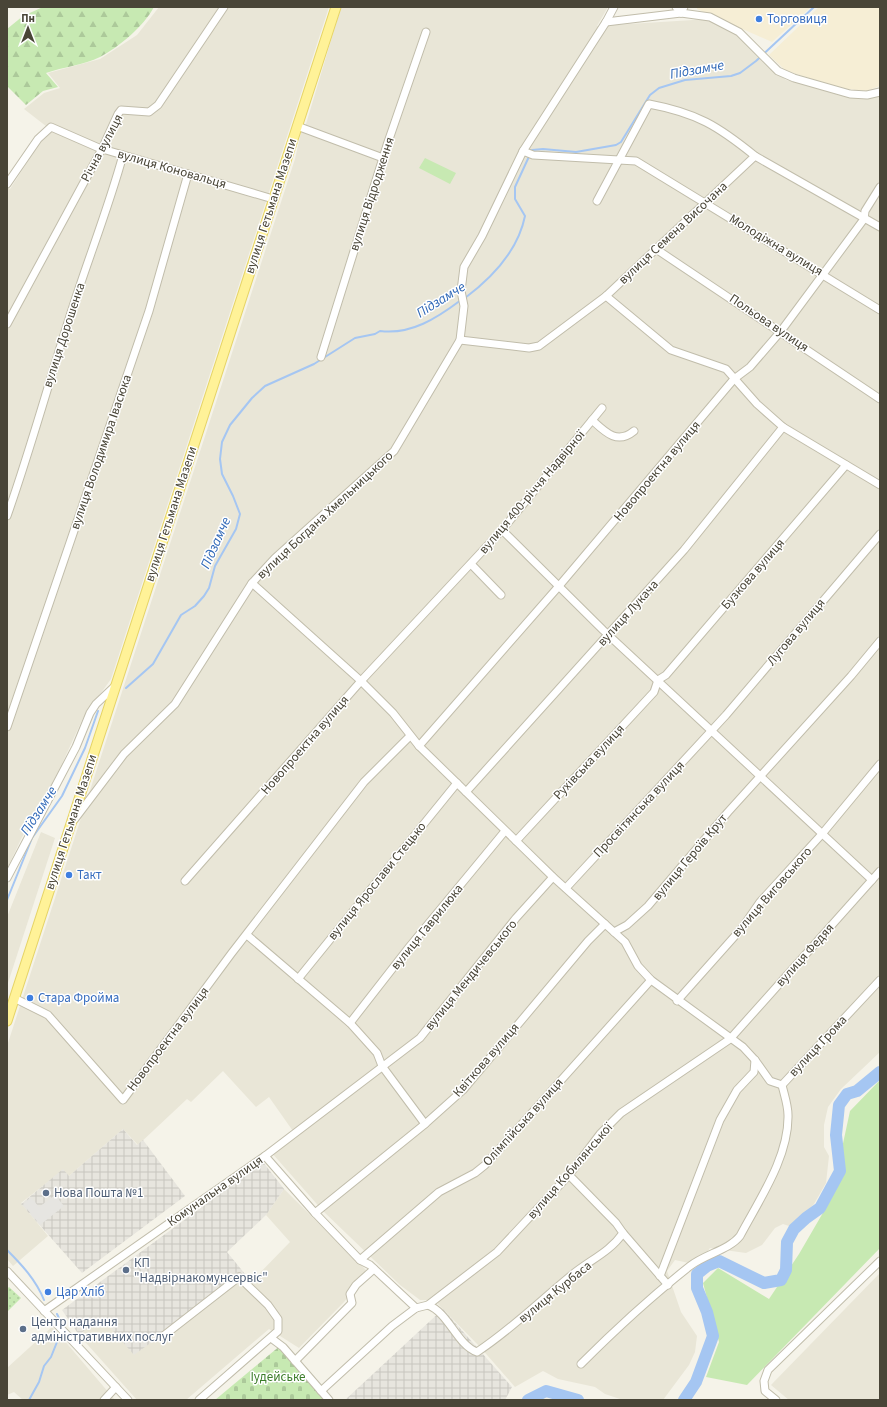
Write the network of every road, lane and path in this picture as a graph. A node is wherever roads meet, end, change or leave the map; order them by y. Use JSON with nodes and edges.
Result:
{"nodes":[{"id":1,"x":224,"y":7,"type":"edge"},
{"id":2,"x":336,"y":7,"type":"edge"},
{"id":3,"x":614,"y":7,"type":"edge"},
{"id":4,"x":680,"y":9,"type":"edge"},
{"id":5,"x":606,"y":22,"type":"junction"},
{"id":6,"x":426,"y":32,"type":"dead end"},
{"id":7,"x":880,"y":92,"type":"edge"},
{"id":8,"x":297,"y":126,"type":"junction"},
{"id":9,"x":102,"y":149,"type":"junction"},
{"id":10,"x":528,"y":153,"type":"junction"},
{"id":11,"x":123,"y":155,"type":"junction"},
{"id":12,"x":755,"y":156,"type":"junction"},
{"id":13,"x":383,"y":158,"type":"junction"},
{"id":14,"x":619,"y":159,"type":"junction"},
{"id":15,"x":188,"y":174,"type":"junction"},
{"id":16,"x":7,"y":184,"type":"edge"},
{"id":17,"x":880,"y":187,"type":"edge"},
{"id":18,"x":273,"y":199,"type":"junction"},
{"id":19,"x":597,"y":201,"type":"dead end"},
{"id":20,"x":706,"y":203,"type":"junction"},
{"id":21,"x":864,"y":219,"type":"junction"},
{"id":22,"x":880,"y":227,"type":"edge"},
{"id":23,"x":656,"y":249,"type":"junction"},
{"id":24,"x":824,"y":274,"type":"junction"},
{"id":25,"x":606,"y":296,"type":"junction"},
{"id":26,"x":880,"y":310,"type":"edge"},
{"id":27,"x":7,"y":324,"type":"edge"},
{"id":28,"x":781,"y":331,"type":"junction"},
{"id":29,"x":460,"y":340,"type":"junction"},
{"id":30,"x":321,"y":357,"type":"dead end"},
{"id":31,"x":734,"y":378,"type":"junction"},
{"id":32,"x":880,"y":399,"type":"edge"},
{"id":33,"x":602,"y":408,"type":"dead end"},
{"id":34,"x":592,"y":420,"type":"junction"},
{"id":35,"x":783,"y":427,"type":"junction"},
{"id":36,"x":634,"y":431,"type":"dead end"},
{"id":37,"x":846,"y":465,"type":"junction"},
{"id":38,"x":880,"y":485,"type":"edge"},
{"id":39,"x":7,"y":516,"type":"edge"},
{"id":40,"x":502,"y":530,"type":"junction"},
{"id":41,"x":880,"y":534,"type":"edge"},
{"id":42,"x":471,"y":564,"type":"junction"},
{"id":43,"x":252,"y":583,"type":"junction"},
{"id":44,"x":559,"y":586,"type":"junction"},
{"id":45,"x":501,"y":595,"type":"dead end"},
{"id":46,"x":609,"y":634,"type":"junction"},
{"id":47,"x":880,"y":641,"type":"edge"},
{"id":48,"x":658,"y":680,"type":"junction"},
{"id":49,"x":361,"y":682,"type":"junction"},
{"id":50,"x":114,"y":687,"type":"junction"},
{"id":51,"x":7,"y":727,"type":"edge"},
{"id":52,"x":712,"y":730,"type":"junction"},
{"id":53,"x":410,"y":736,"type":"junction"},
{"id":54,"x":419,"y":746,"type":"junction"},
{"id":55,"x":880,"y":764,"type":"edge"},
{"id":56,"x":760,"y":775,"type":"junction"},
{"id":57,"x":457,"y":783,"type":"junction"},
{"id":58,"x":466,"y":792,"type":"junction"},
{"id":59,"x":69,"y":826,"type":"junction"},
{"id":60,"x":505,"y":831,"type":"junction"},
{"id":61,"x":822,"y":834,"type":"junction"},
{"id":62,"x":516,"y":841,"type":"junction"},
{"id":63,"x":8,"y":868,"type":"edge"},
{"id":64,"x":880,"y":871,"type":"edge"},
{"id":65,"x":553,"y":877,"type":"junction"},
{"id":66,"x":7,"y":878,"type":"edge"},
{"id":67,"x":872,"y":880,"type":"junction"},
{"id":68,"x":185,"y":881,"type":"dead end"},
{"id":69,"x":566,"y":888,"type":"junction"},
{"id":70,"x":605,"y":924,"type":"junction"},
{"id":71,"x":614,"y":932,"type":"junction"},
{"id":72,"x":247,"y":935,"type":"junction"},
{"id":73,"x":298,"y":979,"type":"junction"},
{"id":74,"x":651,"y":980,"type":"junction"},
{"id":75,"x":880,"y":980,"type":"edge"},
{"id":76,"x":14,"y":998,"type":"junction"},
{"id":77,"x":677,"y":1001,"type":"junction"},
{"id":78,"x":7,"y":1021,"type":"edge"},
{"id":79,"x":350,"y":1024,"type":"junction"},
{"id":80,"x":730,"y":1039,"type":"junction"},
{"id":81,"x":755,"y":1060,"type":"junction"},
{"id":82,"x":382,"y":1066,"type":"junction"},
{"id":83,"x":782,"y":1085,"type":"junction"},
{"id":84,"x":425,"y":1124,"type":"junction"},
{"id":85,"x":265,"y":1156,"type":"junction"},
{"id":86,"x":570,"y":1175,"type":"junction"},
{"id":87,"x":315,"y":1213,"type":"junction"},
{"id":88,"x":623,"y":1233,"type":"junction"},
{"id":89,"x":360,"y":1260,"type":"junction"},
{"id":90,"x":880,"y":1261,"type":"edge"},
{"id":91,"x":374,"y":1269,"type":"junction"},
{"id":92,"x":7,"y":1271,"type":"edge"},
{"id":93,"x":660,"y":1276,"type":"junction"},
{"id":94,"x":668,"y":1285,"type":"junction"},
{"id":95,"x":428,"y":1305,"type":"junction"},
{"id":96,"x":416,"y":1308,"type":"junction"},
{"id":97,"x":44,"y":1311,"type":"junction"},
{"id":98,"x":162,"y":1337,"type":"dead end"},
{"id":99,"x":271,"y":1338,"type":"junction"},
{"id":100,"x":295,"y":1361,"type":"junction"},
{"id":101,"x":581,"y":1364,"type":"dead end"},
{"id":102,"x":116,"y":1387,"type":"junction"},
{"id":103,"x":322,"y":1391,"type":"junction"},
{"id":104,"x":104,"y":1400,"type":"edge"},
{"id":105,"x":128,"y":1400,"type":"edge"},
{"id":106,"x":199,"y":1400,"type":"edge"},
{"id":107,"x":329,"y":1400,"type":"edge"},
{"id":108,"x":776,"y":1400,"type":"edge"}],
"edges":[{"from":1,"to":9,"type":"street","name":"Річна вулиця"},
{"from":2,"to":8,"type":"main road","name":"вулиця Гетьмана Мазепи"},
{"from":3,"to":5,"type":"street","name":"вулиця Богдана Хмельницького"},
{"from":4,"to":5,"type":"street"},
{"from":4,"to":7,"type":"street"},
{"from":5,"to":10,"type":"street","name":"вулиця Богдана Хмельницького"},
{"from":6,"to":13,"type":"street","name":"вулиця Відродження"},
{"from":8,"to":13,"type":"street"},
{"from":8,"to":18,"type":"main road","name":"вулиця Гетьмана Мазепи"},
{"from":9,"to":11,"type":"street","name":"вулиця Коновальця"},
{"from":9,"to":16,"type":"street","name":"вулиця Коновальця"},
{"from":9,"to":27,"type":"street","name":"Річна вулиця"},
{"from":10,"to":14,"type":"street","name":"Молодіжна вулиця"},
{"from":10,"to":29,"type":"street","name":"вулиця Богдана Хмельницького"},
{"from":11,"to":15,"type":"street","name":"вулиця Коновальця"},
{"from":11,"to":39,"type":"street","name":"вулиця Дорошенка"},
{"from":12,"to":14,"type":"street"},
{"from":12,"to":20,"type":"street","name":"вулиця Семена Височана"},
{"from":12,"to":21,"type":"street"},
{"from":13,"to":30,"type":"street","name":"вулиця Відродження"},
{"from":14,"to":19,"type":"street"},
{"from":14,"to":20,"type":"street","name":"Молодіжна вулиця"},
{"from":15,"to":18,"type":"street","name":"вулиця Коновальця"},
{"from":15,"to":51,"type":"street","name":"вулиця Володимира Івасюка"},
{"from":17,"to":21,"type":"street","name":"Новопроектна вулиця"},
{"from":18,"to":50,"type":"main road","name":"вулиця Гетьмана Мазепи"},
{"from":20,"to":23,"type":"street","name":"вулиця Семена Височана"},
{"from":20,"to":24,"type":"street","name":"Молодіжна вулиця"},
{"from":21,"to":22,"type":"street"},
{"from":21,"to":24,"type":"street","name":"Новопроектна вулиця"},
{"from":23,"to":25,"type":"street","name":"вулиця Семена Височана"},
{"from":23,"to":28,"type":"street","name":"Польова вулиця"},
{"from":24,"to":26,"type":"street","name":"Молодіжна вулиця"},
{"from":24,"to":28,"type":"street","name":"Новопроектна вулиця"},
{"from":25,"to":29,"type":"street","name":"вулиця Семена Височана"},
{"from":25,"to":31,"type":"street"},
{"from":28,"to":31,"type":"street","name":"Новопроектна вулиця"},
{"from":28,"to":32,"type":"street","name":"Польова вулиця"},
{"from":29,"to":43,"type":"street","name":"вулиця Богдана Хмельницького"},
{"from":31,"to":35,"type":"street"},
{"from":31,"to":44,"type":"street","name":"Новопроектна вулиця"},
{"from":33,"to":34,"type":"street","name":"вулиця 400-річчя Надвірної"},
{"from":34,"to":36,"type":"street","name":"вулиця 400-річчя Надвірної"},
{"from":34,"to":40,"type":"street","name":"вулиця 400-річчя Надвірної"},
{"from":35,"to":37,"type":"street"},
{"from":35,"to":46,"type":"street","name":"вулиця Лукача"},
{"from":37,"to":38,"type":"street"},
{"from":37,"to":48,"type":"street","name":"Бузкова вулиця"},
{"from":40,"to":42,"type":"street","name":"вулиця 400-річчя Надвірної"},
{"from":40,"to":44,"type":"street"},
{"from":41,"to":52,"type":"street","name":"Лугова вулиця"},
{"from":42,"to":45,"type":"street","name":"вулиця 400-річчя Надвірної"},
{"from":42,"to":49,"type":"street","name":"вулиця 400-річчя Надвірної"},
{"from":43,"to":49,"type":"street","name":"вулиця Грома"},
{"from":43,"to":59,"type":"street","name":"вулиця Богдана Хмельницького"},
{"from":44,"to":46,"type":"street"},
{"from":44,"to":54,"type":"street","name":"Новопроектна вулиця"},
{"from":46,"to":48,"type":"street"},
{"from":46,"to":58,"type":"street","name":"вулиця Лукача"},
{"from":47,"to":56,"type":"street","name":"вулиця Героїв Крут"},
{"from":48,"to":52,"type":"street"},
{"from":48,"to":62,"type":"street","name":"Рухівська вулиця"},
{"from":49,"to":53,"type":"street","name":"вулиця Грома"},
{"from":49,"to":68,"type":"street","name":"Новопроектна вулиця"},
{"from":50,"to":59,"type":"main road","name":"вулиця Гетьмана Мазепи"},
{"from":50,"to":63,"type":"street"},
{"from":52,"to":56,"type":"street"},
{"from":52,"to":69,"type":"street","name":"Просвітянська вулиця"},
{"from":53,"to":54,"type":"street","name":"вулиця Грома"},
{"from":53,"to":72,"type":"street","name":"Новопроектна вулиця"},
{"from":54,"to":57,"type":"street","name":"вулиця Грома"},
{"from":55,"to":61,"type":"street","name":"вулиця Виговського"},
{"from":56,"to":61,"type":"street"},
{"from":56,"to":71,"type":"street","name":"вулиця Героїв Крут"},
{"from":57,"to":58,"type":"street","name":"вулиця Грома"},
{"from":57,"to":73,"type":"street","name":"вулиця Ярослави Стецько"},
{"from":58,"to":60,"type":"street","name":"вулиця Грома"},
{"from":59,"to":76,"type":"main road","name":"вулиця Гетьмана Мазепи"},
{"from":60,"to":62,"type":"street","name":"вулиця Грома"},
{"from":60,"to":79,"type":"street","name":"вулиця Гаврилюка"},
{"from":61,"to":67,"type":"street"},
{"from":61,"to":77,"type":"street","name":"вулиця Виговського"},
{"from":62,"to":65,"type":"street","name":"вулиця Грома"},
{"from":63,"to":66,"type":"street"},
{"from":64,"to":67,"type":"street","name":"вулиця Федяя"},
{"from":65,"to":69,"type":"street","name":"вулиця Грома"},
{"from":65,"to":82,"type":"street","name":"вулиця Мендичевського"},
{"from":67,"to":80,"type":"street","name":"вулиця Федяя"},
{"from":69,"to":70,"type":"street","name":"вулиця Грома"},
{"from":70,"to":71,"type":"street","name":"вулиця Грома"},
{"from":70,"to":84,"type":"street","name":"Квіткова вулиця"},
{"from":71,"to":74,"type":"street","name":"вулиця Грома"},
{"from":72,"to":73,"type":"street"},
{"from":72,"to":76,"type":"street","name":"Новопроектна вулиця"},
{"from":73,"to":79,"type":"street"},
{"from":74,"to":77,"type":"street","name":"вулиця Грома"},
{"from":74,"to":89,"type":"street","name":"Олімпійська вулиця"},
{"from":75,"to":83,"type":"street","name":"вулиця Грома"},
{"from":76,"to":78,"type":"main road","name":"вулиця Гетьмана Мазепи"},
{"from":77,"to":80,"type":"street","name":"вулиця Грома"},
{"from":79,"to":82,"type":"street"},
{"from":80,"to":81,"type":"street","name":"вулиця Грома"},
{"from":80,"to":86,"type":"street","name":"вулиця Кобилянської"},
{"from":81,"to":83,"type":"street","name":"вулиця Грома"},
{"from":81,"to":93,"type":"street"},
{"from":82,"to":84,"type":"street"},
{"from":82,"to":85,"type":"street","name":"Комунальна вулиця"},
{"from":83,"to":94,"type":"street"},
{"from":84,"to":87,"type":"street","name":"Квіткова вулиця"},
{"from":85,"to":87,"type":"street"},
{"from":85,"to":97,"type":"street","name":"Комунальна вулиця"},
{"from":86,"to":88,"type":"street"},
{"from":86,"to":95,"type":"street","name":"вулиця Кобилянської"},
{"from":87,"to":89,"type":"street"},
{"from":88,"to":93,"type":"street"},
{"from":88,"to":95,"type":"street","name":"вулиця Курбаса"},
{"from":89,"to":91,"type":"street"},
{"from":90,"to":108,"type":"street"},
{"from":91,"to":96,"type":"street"},
{"from":91,"to":100,"type":"street"},
{"from":92,"to":97,"type":"street"},
{"from":93,"to":94,"type":"street"},
{"from":94,"to":101,"type":"street"},
{"from":95,"to":96,"type":"street","name":"вулиця Кобилянської"},
{"from":96,"to":103,"type":"street"},
{"from":97,"to":102,"type":"street"},
{"from":98,"to":99,"type":"street"},
{"from":99,"to":100,"type":"street"},
{"from":99,"to":106,"type":"street"},
{"from":100,"to":103,"type":"street"},
{"from":102,"to":104,"type":"street"},
{"from":102,"to":105,"type":"street"},
{"from":103,"to":107,"type":"street"}]}
